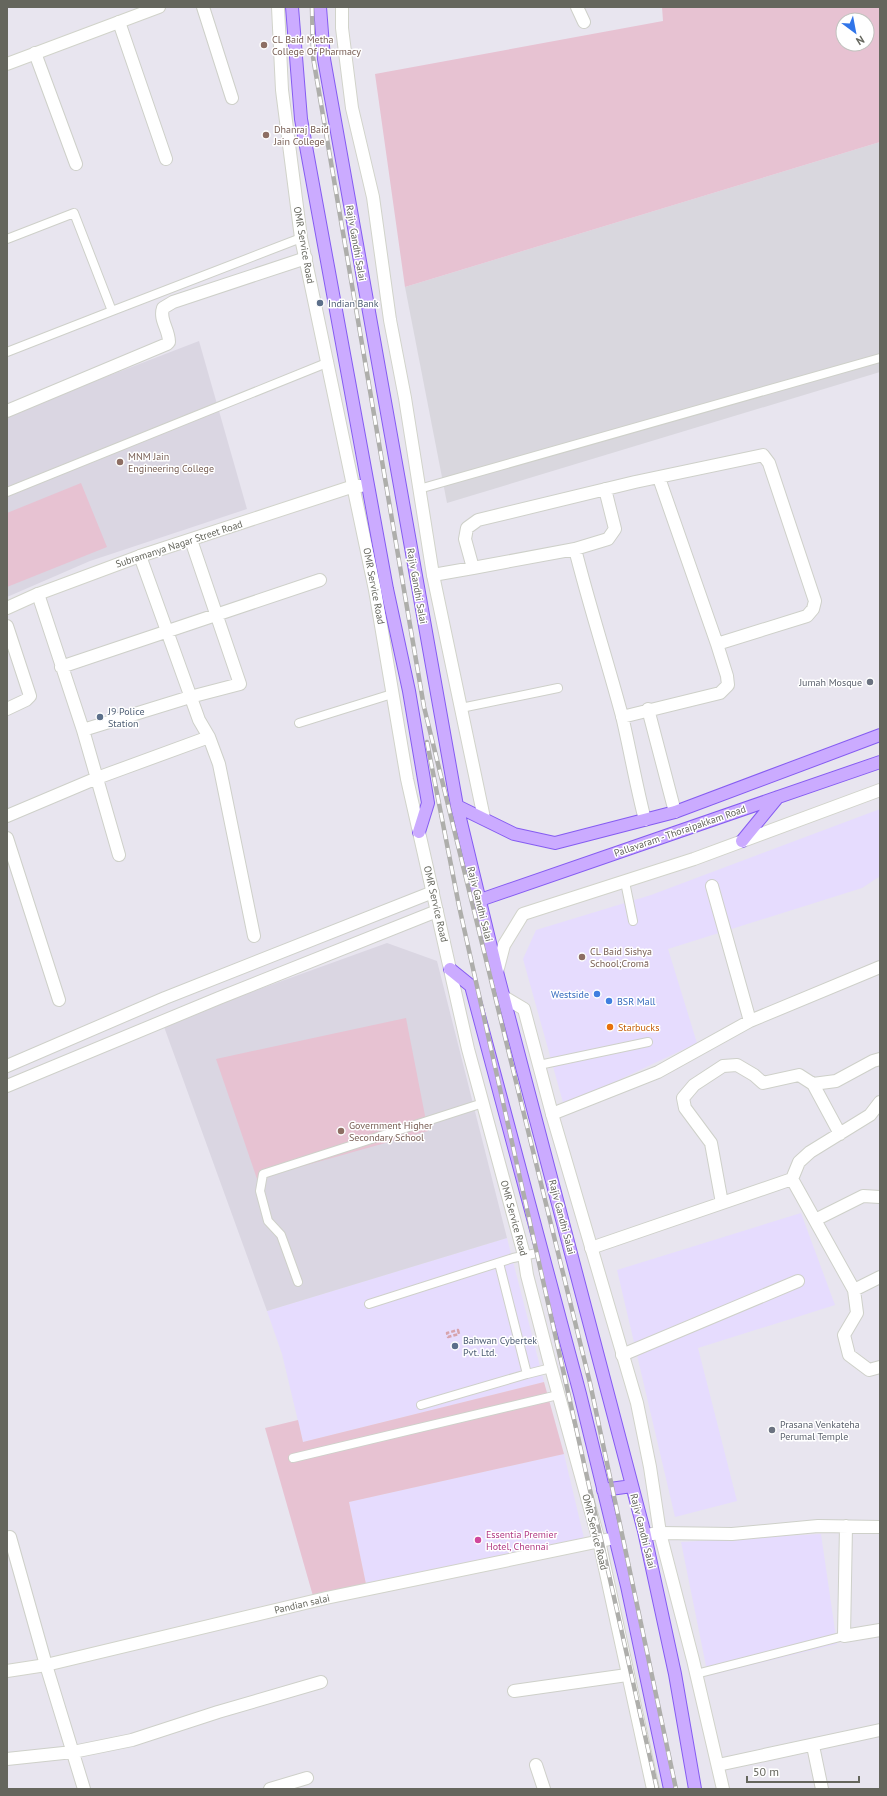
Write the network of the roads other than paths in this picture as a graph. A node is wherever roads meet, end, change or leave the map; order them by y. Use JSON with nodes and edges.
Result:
{"nodes":[{"id":1,"x":159,"y":7,"type":"edge"},
{"id":2,"x":203,"y":7,"type":"edge"},
{"id":3,"x":278,"y":7,"type":"edge"},
{"id":4,"x":292,"y":7,"type":"edge"},
{"id":5,"x":320,"y":7,"type":"edge"},
{"id":6,"x":342,"y":7,"type":"edge"},
{"id":7,"x":577,"y":7,"type":"edge"},
{"id":8,"x":120,"y":22,"type":"junction"},
{"id":9,"x":584,"y":22,"type":"dead end"},
{"id":10,"x":35,"y":53,"type":"junction"},
{"id":11,"x":7,"y":64,"type":"edge"},
{"id":12,"x":232,"y":98,"type":"dead end"},
{"id":13,"x":166,"y":160,"type":"dead end"},
{"id":14,"x":76,"y":164,"type":"dead end"},
{"id":15,"x":301,"y":238,"type":"junction"},
{"id":16,"x":7,"y":239,"type":"edge"},
{"id":17,"x":306,"y":258,"type":"junction"},
{"id":18,"x":112,"y":311,"type":"junction"},
{"id":19,"x":7,"y":352,"type":"edge"},
{"id":20,"x":880,"y":358,"type":"edge"},
{"id":21,"x":328,"y":362,"type":"junction"},
{"id":22,"x":7,"y":411,"type":"edge"},
{"id":23,"x":659,"y":478,"type":"junction"},
{"id":24,"x":369,"y":485,"type":"junction"},
{"id":25,"x":354,"y":486,"type":"junction"},
{"id":26,"x":419,"y":489,"type":"junction"},
{"id":27,"x":605,"y":489,"type":"junction"},
{"id":28,"x":7,"y":492,"type":"edge"},
{"id":29,"x":191,"y":540,"type":"junction"},
{"id":30,"x":575,"y":548,"type":"junction"},
{"id":31,"x":140,"y":556,"type":"junction"},
{"id":32,"x":473,"y":568,"type":"junction"},
{"id":33,"x":433,"y":575,"type":"junction"},
{"id":34,"x":320,"y":580,"type":"dead end"},
{"id":35,"x":38,"y":594,"type":"junction"},
{"id":36,"x":7,"y":608,"type":"edge"},
{"id":37,"x":215,"y":614,"type":"junction"},
{"id":38,"x":7,"y":626,"type":"edge"},
{"id":39,"x":167,"y":630,"type":"junction"},
{"id":40,"x":717,"y":644,"type":"junction"},
{"id":41,"x":61,"y":667,"type":"junction"},
{"id":42,"x":558,"y":688,"type":"dead end"},
{"id":43,"x":392,"y":694,"type":"junction"},
{"id":44,"x":190,"y":697,"type":"junction"},
{"id":45,"x":462,"y":708,"type":"junction"},
{"id":46,"x":7,"y":709,"type":"edge"},
{"id":47,"x":648,"y":709,"type":"junction"},
{"id":48,"x":622,"y":717,"type":"junction"},
{"id":49,"x":299,"y":723,"type":"dead end"},
{"id":50,"x":83,"y":730,"type":"junction"},
{"id":51,"x":880,"y":735,"type":"edge"},
{"id":52,"x":209,"y":737,"type":"junction"},
{"id":53,"x":880,"y":762,"type":"edge"},
{"id":54,"x":97,"y":778,"type":"junction"},
{"id":55,"x":880,"y":790,"type":"edge"},
{"id":56,"x":778,"y":797,"type":"junction"},
{"id":57,"x":457,"y":806,"type":"junction"},
{"id":58,"x":675,"y":812,"type":"junction"},
{"id":59,"x":7,"y":816,"type":"edge"},
{"id":60,"x":484,"y":818,"type":"junction"},
{"id":61,"x":645,"y":820,"type":"junction"},
{"id":62,"x":419,"y":832,"type":"junction"},
{"id":63,"x":7,"y":838,"type":"edge"},
{"id":64,"x":742,"y":841,"type":"junction"},
{"id":65,"x":119,"y":855,"type":"dead end"},
{"id":66,"x":625,"y":882,"type":"junction"},
{"id":67,"x":712,"y":886,"type":"dead end"},
{"id":68,"x":433,"y":892,"type":"junction"},
{"id":69,"x":480,"y":900,"type":"junction"},
{"id":70,"x":437,"y":911,"type":"junction"},
{"id":71,"x":633,"y":921,"type":"dead end"},
{"id":72,"x":254,"y":936,"type":"dead end"},
{"id":73,"x":880,"y":968,"type":"edge"},
{"id":74,"x":450,"y":969,"type":"junction"},
{"id":75,"x":497,"y":972,"type":"junction"},
{"id":76,"x":504,"y":997,"type":"junction"},
{"id":77,"x":59,"y":1000,"type":"dead end"},
{"id":78,"x":750,"y":1021,"type":"junction"},
{"id":79,"x":648,"y":1042,"type":"dead end"},
{"id":80,"x":880,"y":1059,"type":"edge"},
{"id":81,"x":539,"y":1065,"type":"junction"},
{"id":82,"x":7,"y":1066,"type":"edge"},
{"id":83,"x":813,"y":1084,"type":"junction"},
{"id":84,"x":7,"y":1086,"type":"edge"},
{"id":85,"x":880,"y":1102,"type":"edge"},
{"id":86,"x":483,"y":1103,"type":"junction"},
{"id":87,"x":552,"y":1114,"type":"junction"},
{"id":88,"x":840,"y":1134,"type":"junction"},
{"id":89,"x":792,"y":1179,"type":"junction"},
{"id":90,"x":880,"y":1197,"type":"edge"},
{"id":91,"x":722,"y":1203,"type":"junction"},
{"id":92,"x":815,"y":1220,"type":"junction"},
{"id":93,"x":591,"y":1248,"type":"junction"},
{"id":94,"x":542,"y":1252,"type":"junction"},
{"id":95,"x":524,"y":1255,"type":"junction"},
{"id":96,"x":499,"y":1262,"type":"junction"},
{"id":97,"x":880,"y":1277,"type":"edge"},
{"id":98,"x":798,"y":1281,"type":"dead end"},
{"id":99,"x":298,"y":1282,"type":"dead end"},
{"id":100,"x":854,"y":1290,"type":"junction"},
{"id":101,"x":369,"y":1304,"type":"dead end"},
{"id":102,"x":622,"y":1355,"type":"junction"},
{"id":103,"x":880,"y":1367,"type":"edge"},
{"id":104,"x":551,"y":1368,"type":"junction"},
{"id":105,"x":527,"y":1374,"type":"junction"},
{"id":106,"x":558,"y":1395,"type":"junction"},
{"id":107,"x":421,"y":1405,"type":"dead end"},
{"id":108,"x":293,"y":1458,"type":"dead end"},
{"id":109,"x":632,"y":1486,"type":"junction"},
{"id":110,"x":603,"y":1490,"type":"junction"},
{"id":111,"x":846,"y":1526,"type":"junction"},
{"id":112,"x":880,"y":1527,"type":"edge"},
{"id":113,"x":660,"y":1533,"type":"junction"},
{"id":114,"x":645,"y":1535,"type":"junction"},
{"id":115,"x":7,"y":1538,"type":"edge"},
{"id":116,"x":615,"y":1538,"type":"junction"},
{"id":117,"x":599,"y":1541,"type":"junction"},
{"id":118,"x":880,"y":1630,"type":"edge"},
{"id":119,"x":844,"y":1636,"type":"junction"},
{"id":120,"x":46,"y":1665,"type":"junction"},
{"id":121,"x":7,"y":1671,"type":"edge"},
{"id":122,"x":696,"y":1674,"type":"junction"},
{"id":123,"x":627,"y":1675,"type":"junction"},
{"id":124,"x":322,"y":1682,"type":"dead end"},
{"id":125,"x":514,"y":1691,"type":"dead end"},
{"id":126,"x":880,"y":1730,"type":"edge"},
{"id":127,"x":813,"y":1746,"type":"junction"},
{"id":128,"x":73,"y":1752,"type":"junction"},
{"id":129,"x":7,"y":1759,"type":"edge"},
{"id":130,"x":536,"y":1765,"type":"dead end"},
{"id":131,"x":718,"y":1765,"type":"junction"},
{"id":132,"x":307,"y":1778,"type":"dead end"},
{"id":133,"x":84,"y":1789,"type":"edge"},
{"id":134,"x":270,"y":1789,"type":"edge"},
{"id":135,"x":544,"y":1789,"type":"edge"},
{"id":136,"x":653,"y":1789,"type":"edge"},
{"id":137,"x":670,"y":1789,"type":"edge"},
{"id":138,"x":695,"y":1789,"type":"edge"},
{"id":139,"x":723,"y":1789,"type":"edge"},
{"id":140,"x":822,"y":1789,"type":"edge"}],
"edges":[{"from":1,"to":8,"type":"street"},
{"from":2,"to":12,"type":"street"},
{"from":3,"to":15,"type":"street","name":"OMR Service Road"},
{"from":4,"to":24,"type":"main road"},
{"from":5,"to":57,"type":"main road","name":"Rajiv Gandhi Salai"},
{"from":6,"to":26,"type":"street"},
{"from":7,"to":9,"type":"street"},
{"from":8,"to":10,"type":"street"},
{"from":8,"to":13,"type":"street"},
{"from":10,"to":11,"type":"street"},
{"from":10,"to":14,"type":"street"},
{"from":15,"to":17,"type":"street","name":"OMR Service Road"},
{"from":15,"to":18,"type":"lane"},
{"from":16,"to":18,"type":"lane"},
{"from":17,"to":21,"type":"street","name":"OMR Service Road"},
{"from":17,"to":22,"type":"street"},
{"from":18,"to":19,"type":"lane"},
{"from":20,"to":26,"type":"lane"},
{"from":21,"to":25,"type":"street","name":"OMR Service Road"},
{"from":21,"to":28,"type":"lane"},
{"from":23,"to":27,"type":"street"},
{"from":23,"to":40,"type":"street"},
{"from":23,"to":40,"type":"street"},
{"from":24,"to":25,"type":"street","name":"Subramanya Nagar Street Road"},
{"from":24,"to":62,"type":"main road"},
{"from":25,"to":29,"type":"street","name":"Subramanya Nagar Street Road"},
{"from":25,"to":43,"type":"street","name":"OMR Service Road"},
{"from":26,"to":33,"type":"street"},
{"from":27,"to":30,"type":"street"},
{"from":27,"to":32,"type":"street"},
{"from":29,"to":31,"type":"street","name":"Subramanya Nagar Street Road"},
{"from":29,"to":37,"type":"street"},
{"from":30,"to":32,"type":"street"},
{"from":30,"to":48,"type":"street"},
{"from":31,"to":35,"type":"street","name":"Subramanya Nagar Street Road"},
{"from":31,"to":39,"type":"street"},
{"from":32,"to":33,"type":"street"},
{"from":33,"to":45,"type":"street"},
{"from":34,"to":37,"type":"street"},
{"from":35,"to":36,"type":"street","name":"Subramanya Nagar Street Road"},
{"from":35,"to":41,"type":"street"},
{"from":37,"to":39,"type":"street"},
{"from":37,"to":44,"type":"street"},
{"from":38,"to":46,"type":"street"},
{"from":39,"to":41,"type":"street"},
{"from":39,"to":44,"type":"street"},
{"from":40,"to":47,"type":"street"},
{"from":41,"to":50,"type":"street"},
{"from":42,"to":45,"type":"lane"},
{"from":43,"to":49,"type":"lane"},
{"from":43,"to":62,"type":"street","name":"OMR Service Road"},
{"from":44,"to":50,"type":"street"},
{"from":44,"to":52,"type":"street"},
{"from":45,"to":60,"type":"street"},
{"from":47,"to":48,"type":"street"},
{"from":47,"to":58,"type":"street"},
{"from":48,"to":61,"type":"street"},
{"from":50,"to":54,"type":"street"},
{"from":51,"to":58,"type":"main road","name":"Pallavaram - Thoraipakkam Road"},
{"from":52,"to":54,"type":"street"},
{"from":52,"to":72,"type":"street"},
{"from":53,"to":56,"type":"main road","name":"Pallavaram - Thoraipakkam Road"},
{"from":54,"to":59,"type":"street"},
{"from":54,"to":65,"type":"street"},
{"from":55,"to":64,"type":"street"},
{"from":56,"to":64,"type":"main road"},
{"from":56,"to":69,"type":"main road","name":"Pallavaram - Thoraipakkam Road"},
{"from":57,"to":60,"type":"main road"},
{"from":57,"to":69,"type":"main road","name":"Rajiv Gandhi Salai"},
{"from":58,"to":61,"type":"main road","name":"Pallavaram - Thoraipakkam Road"},
{"from":60,"to":61,"type":"main road","name":"Pallavaram - Thoraipakkam Road"},
{"from":62,"to":68,"type":"street","name":"OMR Service Road"},
{"from":63,"to":77,"type":"street"},
{"from":64,"to":66,"type":"street"},
{"from":66,"to":71,"type":"lane"},
{"from":66,"to":75,"type":"street"},
{"from":67,"to":78,"type":"street"},
{"from":68,"to":70,"type":"street","name":"OMR Service Road"},
{"from":68,"to":82,"type":"street"},
{"from":69,"to":75,"type":"main road","name":"Rajiv Gandhi Salai"},
{"from":70,"to":74,"type":"street","name":"OMR Service Road"},
{"from":70,"to":84,"type":"street"},
{"from":73,"to":78,"type":"street"},
{"from":74,"to":86,"type":"street","name":"OMR Service Road"},
{"from":74,"to":94,"type":"main road"},
{"from":75,"to":76,"type":"main road","name":"Rajiv Gandhi Salai"},
{"from":76,"to":81,"type":"street"},
{"from":76,"to":109,"type":"main road","name":"Rajiv Gandhi Salai"},
{"from":78,"to":87,"type":"street"},
{"from":79,"to":81,"type":"lane"},
{"from":80,"to":83,"type":"street"},
{"from":81,"to":87,"type":"street"},
{"from":83,"to":88,"type":"street"},
{"from":83,"to":91,"type":"street"},
{"from":85,"to":88,"type":"street"},
{"from":86,"to":95,"type":"street","name":"OMR Service Road"},
{"from":86,"to":99,"type":"lane"},
{"from":87,"to":93,"type":"street"},
{"from":88,"to":89,"type":"street"},
{"from":89,"to":91,"type":"street"},
{"from":89,"to":92,"type":"street"},
{"from":90,"to":92,"type":"street"},
{"from":91,"to":93,"type":"street"},
{"from":92,"to":100,"type":"street"},
{"from":93,"to":102,"type":"street"},
{"from":94,"to":95,"type":"lane"},
{"from":94,"to":110,"type":"main road"},
{"from":95,"to":96,"type":"lane"},
{"from":95,"to":104,"type":"street","name":"OMR Service Road"},
{"from":96,"to":101,"type":"lane"},
{"from":96,"to":105,"type":"lane"},
{"from":97,"to":100,"type":"street"},
{"from":98,"to":102,"type":"street"},
{"from":100,"to":103,"type":"street"},
{"from":102,"to":113,"type":"street"},
{"from":104,"to":105,"type":"lane"},
{"from":104,"to":106,"type":"street","name":"OMR Service Road"},
{"from":105,"to":107,"type":"lane"},
{"from":106,"to":108,"type":"lane"},
{"from":106,"to":117,"type":"street","name":"OMR Service Road"},
{"from":109,"to":110,"type":"main road"},
{"from":109,"to":114,"type":"main road","name":"Rajiv Gandhi Salai"},
{"from":110,"to":116,"type":"main road"},
{"from":111,"to":112,"type":"street"},
{"from":111,"to":113,"type":"street"},
{"from":111,"to":119,"type":"street"},
{"from":113,"to":114,"type":"street"},
{"from":113,"to":122,"type":"street"},
{"from":114,"to":138,"type":"main road","name":"Rajiv Gandhi Salai"},
{"from":115,"to":120,"type":"street"},
{"from":116,"to":117,"type":"street","name":"Pandian salai"},
{"from":116,"to":137,"type":"main road"},
{"from":117,"to":120,"type":"street","name":"Pandian salai"},
{"from":117,"to":123,"type":"street","name":"OMR Service Road"},
{"from":118,"to":119,"type":"street"},
{"from":119,"to":122,"type":"lane"},
{"from":120,"to":121,"type":"street","name":"Pandian salai"},
{"from":120,"to":128,"type":"street"},
{"from":122,"to":131,"type":"street"},
{"from":123,"to":125,"type":"street"},
{"from":123,"to":136,"type":"street","name":"OMR Service Road"},
{"from":124,"to":128,"type":"street"},
{"from":126,"to":127,"type":"street"},
{"from":127,"to":131,"type":"street"},
{"from":127,"to":140,"type":"street"},
{"from":128,"to":129,"type":"street"},
{"from":128,"to":133,"type":"street"},
{"from":130,"to":135,"type":"street"},
{"from":131,"to":139,"type":"street"},
{"from":132,"to":134,"type":"street"}]}
